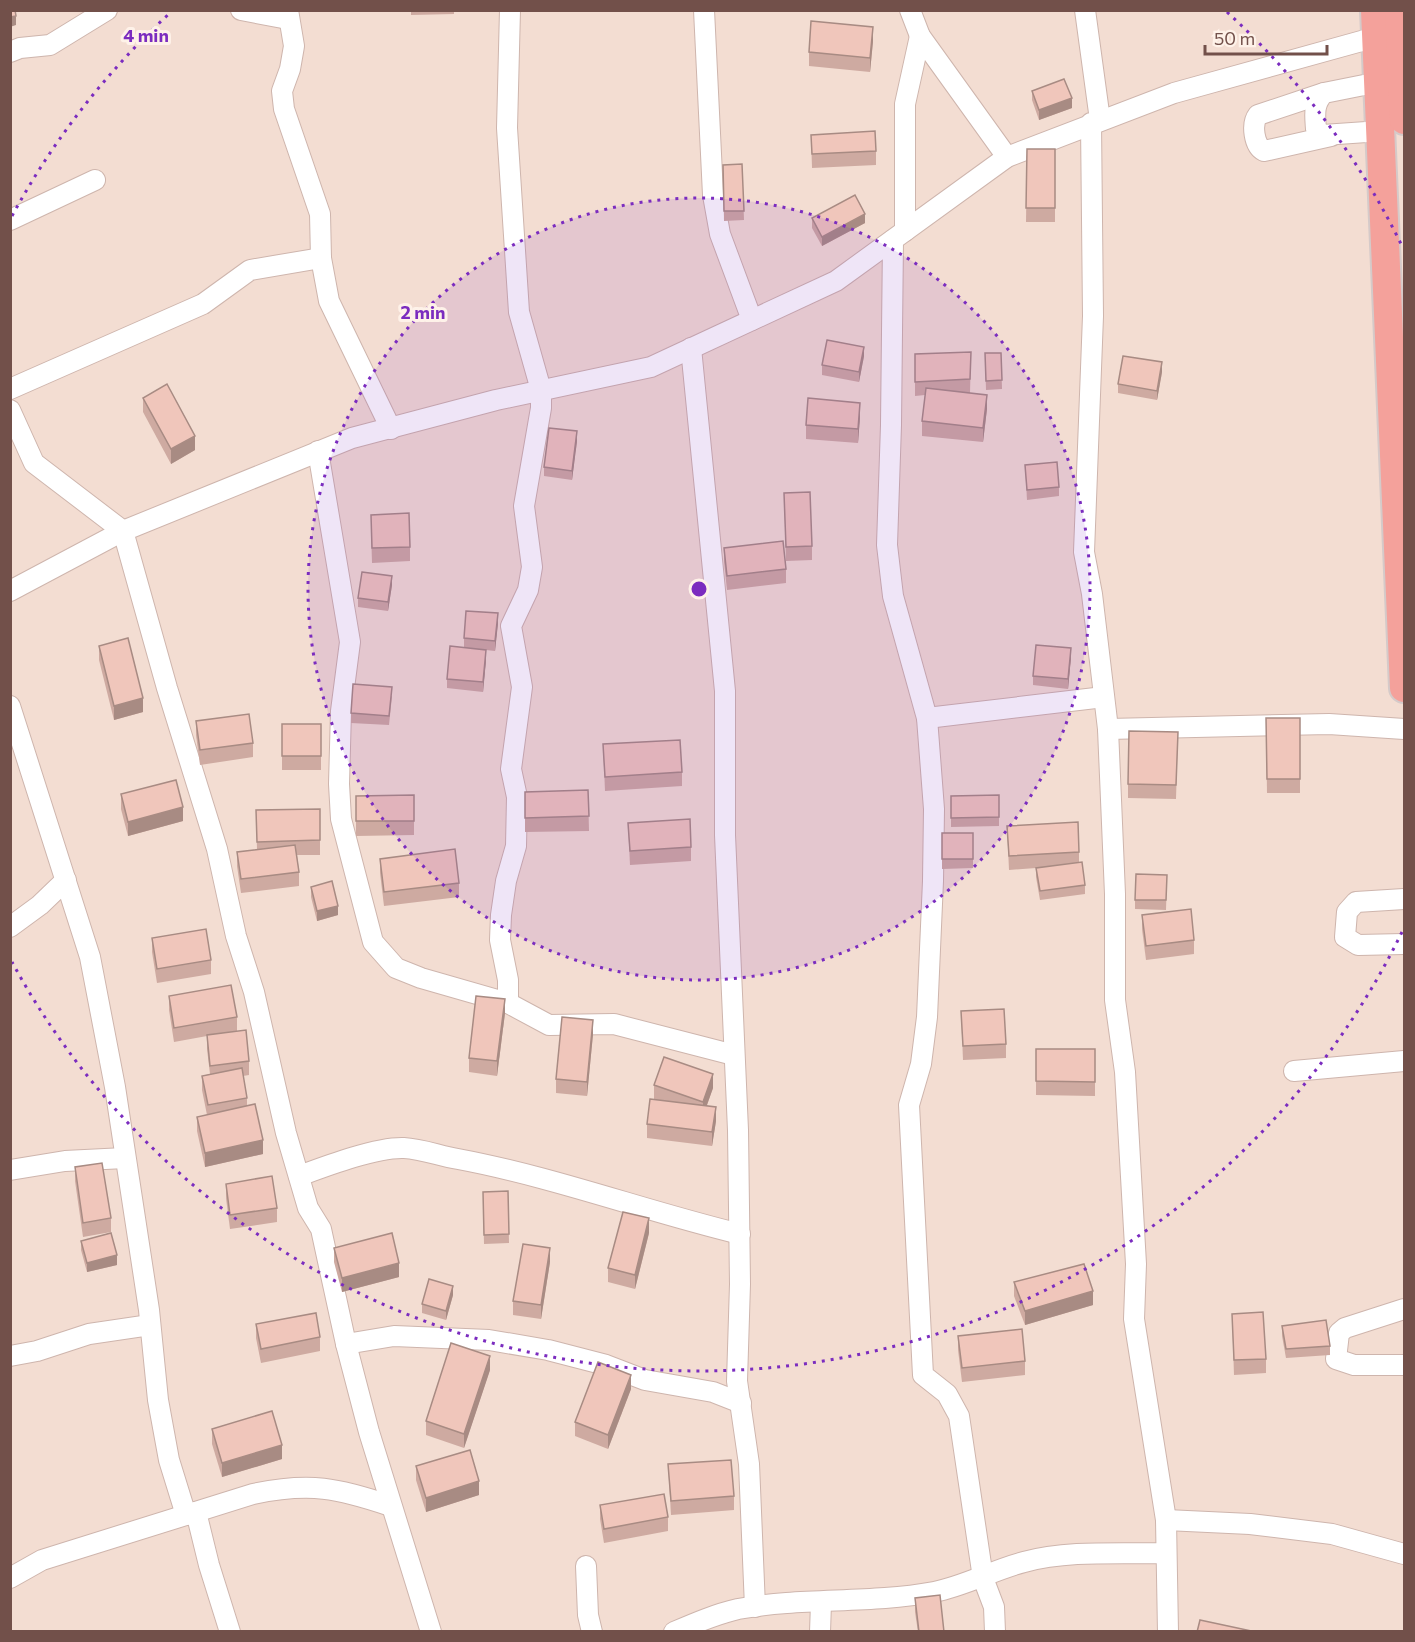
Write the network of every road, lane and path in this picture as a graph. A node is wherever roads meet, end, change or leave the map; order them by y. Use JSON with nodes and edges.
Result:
{"nodes":[{"id":1,"x":107,"y":10,"type":"edge"},
{"id":2,"x":242,"y":10,"type":"edge"},
{"id":3,"x":510,"y":10,"type":"edge"},
{"id":4,"x":704,"y":10,"type":"edge"},
{"id":5,"x":910,"y":10,"type":"edge"},
{"id":6,"x":1085,"y":10,"type":"edge"},
{"id":7,"x":1399,"y":10,"type":"edge"},
{"id":8,"x":288,"y":15,"type":"edge"},
{"id":9,"x":1376,"y":24,"type":"edge"},
{"id":10,"x":920,"y":36,"type":"junction"},
{"id":11,"x":10,"y":52,"type":"edge"},
{"id":12,"x":1379,"y":82,"type":"junction"},
{"id":13,"x":1324,"y":93,"type":"junction"},
{"id":14,"x":1096,"y":122,"type":"junction"},
{"id":15,"x":1393,"y":126,"type":"edge"},
{"id":16,"x":1331,"y":136,"type":"junction"},
{"id":17,"x":1007,"y":157,"type":"junction"},
{"id":18,"x":95,"y":180,"type":"dead end"},
{"id":19,"x":10,"y":220,"type":"edge"},
{"id":20,"x":899,"y":236,"type":"junction"},
{"id":21,"x":321,"y":258,"type":"junction"},
{"id":22,"x":752,"y":320,"type":"junction"},
{"id":23,"x":692,"y":348,"type":"junction"},
{"id":24,"x":10,"y":388,"type":"edge"},
{"id":25,"x":541,"y":390,"type":"junction"},
{"id":26,"x":10,"y":410,"type":"edge"},
{"id":27,"x":391,"y":429,"type":"junction"},
{"id":28,"x":318,"y":451,"type":"junction"},
{"id":29,"x":123,"y":531,"type":"junction"},
{"id":30,"x":10,"y":591,"type":"edge"},
{"id":31,"x":1404,"y":688,"type":"edge"},
{"id":32,"x":1104,"y":698,"type":"junction"},
{"id":33,"x":10,"y":706,"type":"edge"},
{"id":34,"x":927,"y":718,"type":"junction"},
{"id":35,"x":1108,"y":729,"type":"junction"},
{"id":36,"x":1404,"y":729,"type":"edge"},
{"id":37,"x":66,"y":880,"type":"junction"},
{"id":38,"x":1404,"y":899,"type":"edge"},
{"id":39,"x":10,"y":927,"type":"edge"},
{"id":40,"x":1404,"y":944,"type":"edge"},
{"id":41,"x":508,"y":1003,"type":"junction"},
{"id":42,"x":734,"y":1055,"type":"junction"},
{"id":43,"x":1404,"y":1061,"type":"edge"},
{"id":44,"x":1294,"y":1071,"type":"dead end"},
{"id":45,"x":125,"y":1158,"type":"junction"},
{"id":46,"x":10,"y":1170,"type":"edge"},
{"id":47,"x":299,"y":1176,"type":"junction"},
{"id":48,"x":740,"y":1234,"type":"junction"},
{"id":49,"x":1404,"y":1309,"type":"edge"},
{"id":50,"x":150,"y":1325,"type":"junction"},
{"id":51,"x":346,"y":1344,"type":"junction"},
{"id":52,"x":10,"y":1356,"type":"edge"},
{"id":53,"x":1404,"y":1365,"type":"edge"},
{"id":54,"x":741,"y":1403,"type":"junction"},
{"id":55,"x":391,"y":1506,"type":"junction"},
{"id":56,"x":191,"y":1513,"type":"junction"},
{"id":57,"x":1166,"y":1521,"type":"junction"},
{"id":58,"x":1165,"y":1552,"type":"junction"},
{"id":59,"x":1404,"y":1554,"type":"edge"},
{"id":60,"x":586,"y":1566,"type":"dead end"},
{"id":61,"x":10,"y":1578,"type":"edge"},
{"id":62,"x":983,"y":1578,"type":"junction"},
{"id":63,"x":821,"y":1603,"type":"junction"},
{"id":64,"x":754,"y":1607,"type":"junction"},
{"id":65,"x":231,"y":1632,"type":"edge"},
{"id":66,"x":431,"y":1632,"type":"edge"},
{"id":67,"x":592,"y":1632,"type":"edge"},
{"id":68,"x":674,"y":1632,"type":"edge"},
{"id":69,"x":820,"y":1632,"type":"edge"},
{"id":70,"x":995,"y":1632,"type":"edge"},
{"id":71,"x":1168,"y":1632,"type":"edge"}],
"edges":[{"from":1,"to":11,"type":"street"},
{"from":2,"to":8,"type":"street"},
{"from":3,"to":25,"type":"street"},
{"from":4,"to":22,"type":"street"},
{"from":5,"to":10,"type":"street"},
{"from":6,"to":14,"type":"street"},
{"from":7,"to":15,"type":"highway"},
{"from":8,"to":21,"type":"street"},
{"from":9,"to":12,"type":"highway"},
{"from":9,"to":14,"type":"street"},
{"from":10,"to":17,"type":"street"},
{"from":10,"to":20,"type":"street"},
{"from":12,"to":13,"type":"street"},
{"from":12,"to":15,"type":"highway"},
{"from":13,"to":16,"type":"street"},
{"from":13,"to":16,"type":"street"},
{"from":14,"to":17,"type":"street"},
{"from":14,"to":32,"type":"street"},
{"from":15,"to":16,"type":"street"},
{"from":15,"to":31,"type":"highway"},
{"from":17,"to":20,"type":"street"},
{"from":18,"to":19,"type":"street"},
{"from":20,"to":22,"type":"street"},
{"from":20,"to":34,"type":"street"},
{"from":21,"to":24,"type":"street"},
{"from":21,"to":27,"type":"street"},
{"from":22,"to":23,"type":"street"},
{"from":23,"to":25,"type":"street"},
{"from":23,"to":42,"type":"street"},
{"from":25,"to":27,"type":"street"},
{"from":25,"to":41,"type":"street"},
{"from":26,"to":29,"type":"street"},
{"from":27,"to":28,"type":"street"},
{"from":28,"to":29,"type":"street"},
{"from":28,"to":41,"type":"street"},
{"from":29,"to":30,"type":"street"},
{"from":29,"to":47,"type":"street"},
{"from":32,"to":34,"type":"street"},
{"from":32,"to":35,"type":"street"},
{"from":33,"to":37,"type":"street"},
{"from":34,"to":62,"type":"street"},
{"from":35,"to":36,"type":"street"},
{"from":35,"to":57,"type":"street"},
{"from":37,"to":39,"type":"street"},
{"from":37,"to":45,"type":"street"},
{"from":38,"to":40,"type":"street"},
{"from":41,"to":42,"type":"street"},
{"from":42,"to":48,"type":"street"},
{"from":43,"to":44,"type":"street"},
{"from":45,"to":46,"type":"street"},
{"from":45,"to":50,"type":"street"},
{"from":47,"to":48,"type":"street"},
{"from":47,"to":51,"type":"street"},
{"from":48,"to":54,"type":"street"},
{"from":49,"to":53,"type":"street"},
{"from":50,"to":52,"type":"street"},
{"from":50,"to":56,"type":"street"},
{"from":51,"to":54,"type":"street"},
{"from":51,"to":55,"type":"street"},
{"from":54,"to":64,"type":"street"},
{"from":55,"to":56,"type":"street"},
{"from":55,"to":66,"type":"street"},
{"from":56,"to":61,"type":"street"},
{"from":56,"to":65,"type":"street"},
{"from":57,"to":58,"type":"street"},
{"from":57,"to":59,"type":"street"},
{"from":58,"to":62,"type":"street"},
{"from":58,"to":71,"type":"street"},
{"from":60,"to":67,"type":"street"},
{"from":62,"to":63,"type":"street"},
{"from":62,"to":70,"type":"street"},
{"from":63,"to":64,"type":"street"},
{"from":63,"to":69,"type":"street"},
{"from":64,"to":68,"type":"street"}]}
